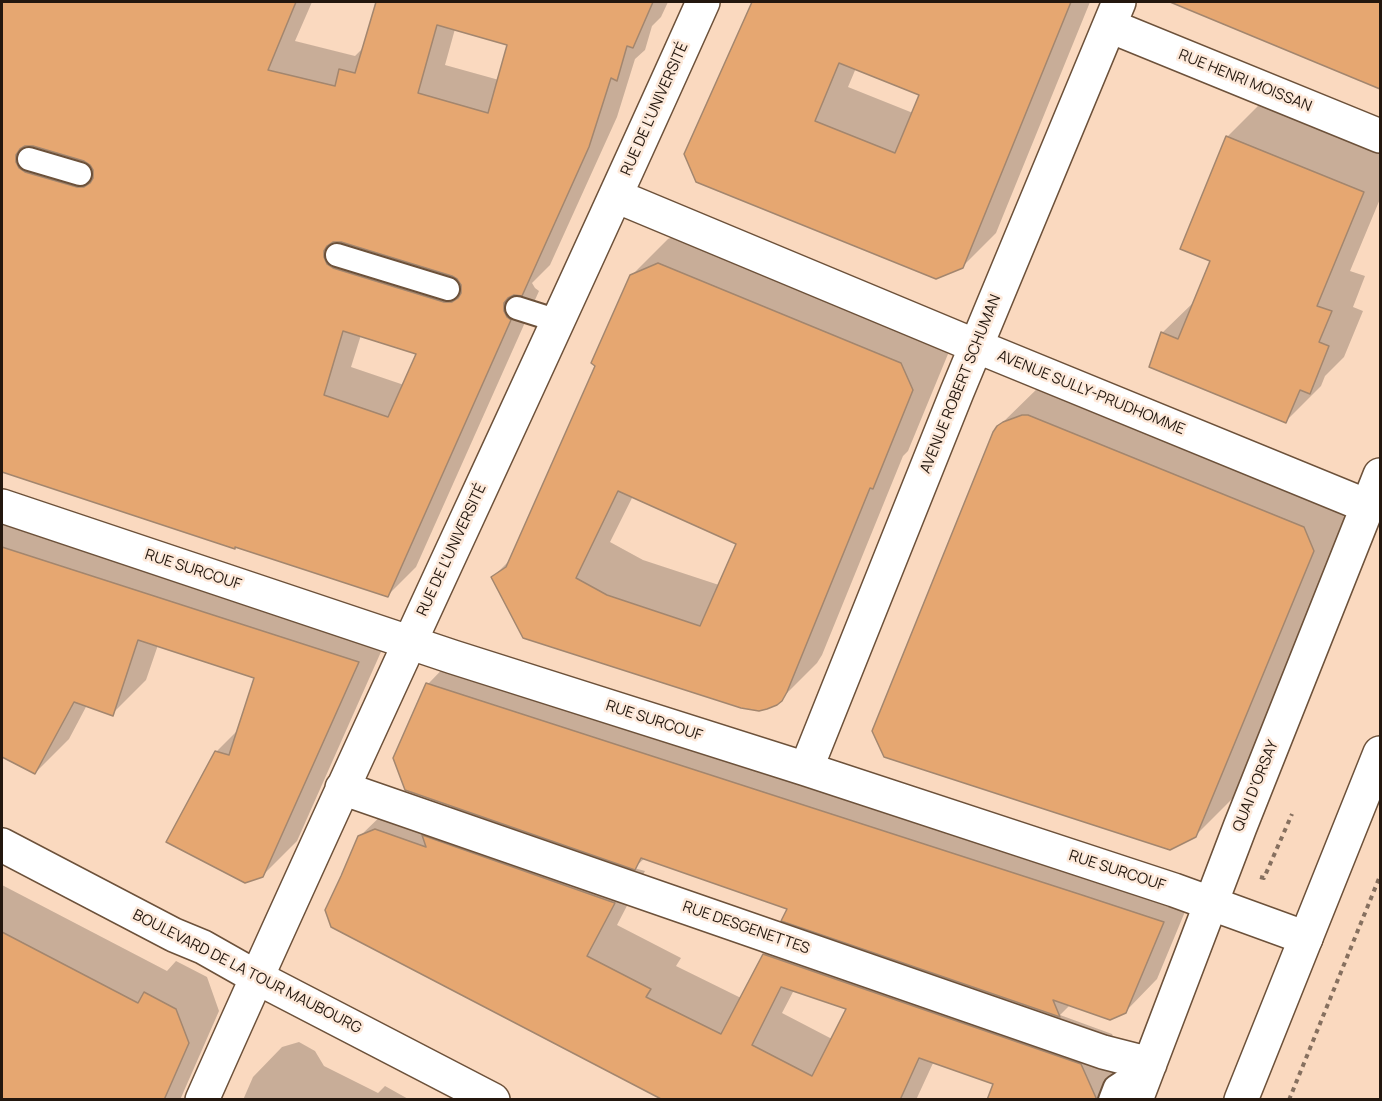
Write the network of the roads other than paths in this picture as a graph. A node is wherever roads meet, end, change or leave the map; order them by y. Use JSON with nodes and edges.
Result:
{"nodes":[{"id":1,"x":703,"y":2,"type":"edge"},
{"id":2,"x":1115,"y":14,"type":"edge"},
{"id":3,"x":1380,"y":136,"type":"edge"},
{"id":4,"x":30,"y":159,"type":"dead end"},
{"id":5,"x":80,"y":174,"type":"dead end"},
{"id":6,"x":616,"y":196,"type":"junction"},
{"id":7,"x":337,"y":255,"type":"dead end"},
{"id":8,"x":448,"y":289,"type":"dead end"},
{"id":9,"x":517,"y":308,"type":"dead end"},
{"id":10,"x":558,"y":321,"type":"junction"},
{"id":11,"x":976,"y":346,"type":"junction"},
{"id":12,"x":1380,"y":475,"type":"edge"},
{"id":13,"x":2,"y":506,"type":"edge"},
{"id":14,"x":1367,"y":506,"type":"junction"},
{"id":15,"x":410,"y":642,"type":"junction"},
{"id":16,"x":1380,"y":753,"type":"edge"},
{"id":17,"x":806,"y":769,"type":"junction"},
{"id":18,"x":342,"y":788,"type":"junction"},
{"id":19,"x":2,"y":846,"type":"edge"},
{"id":20,"x":1211,"y":903,"type":"junction"},
{"id":21,"x":1306,"y":938,"type":"junction"},
{"id":22,"x":256,"y":977,"type":"junction"},
{"id":23,"x":1150,"y":1064,"type":"junction"},
{"id":24,"x":202,"y":1100,"type":"edge"},
{"id":25,"x":493,"y":1100,"type":"edge"},
{"id":26,"x":1110,"y":1100,"type":"edge"},
{"id":27,"x":1136,"y":1100,"type":"edge"},
{"id":28,"x":1241,"y":1100,"type":"edge"}],
"edges":[{"from":1,"to":6,"type":"street","name":"RUE DE L'UNIVERSITÉ"},
{"from":2,"to":3,"type":"street","name":"RUE HENRI MOISSAN"},
{"from":2,"to":11,"type":"street","name":"AVENUE ROBERT SCHUMAN"},
{"from":4,"to":5,"type":"lane"},
{"from":6,"to":10,"type":"street","name":"RUE DE L'UNIVERSITÉ"},
{"from":6,"to":11,"type":"street","name":"AVENUE SULLY-PRUDHOMME"},
{"from":7,"to":8,"type":"lane"},
{"from":9,"to":10,"type":"lane"},
{"from":10,"to":15,"type":"street","name":"RUE DE L'UNIVERSITÉ"},
{"from":11,"to":14,"type":"street","name":"AVENUE SULLY-PRUDHOMME"},
{"from":11,"to":17,"type":"street","name":"AVENUE ROBERT SCHUMAN"},
{"from":12,"to":14,"type":"street","name":"QUAI D'ORSAY"},
{"from":13,"to":15,"type":"street","name":"RUE SURCOUF"},
{"from":14,"to":20,"type":"street","name":"QUAI D'ORSAY"},
{"from":15,"to":17,"type":"street","name":"RUE SURCOUF"},
{"from":15,"to":18,"type":"street","name":"RUE DE L'UNIVERSITÉ"},
{"from":16,"to":21,"type":"street"},
{"from":17,"to":20,"type":"street","name":"RUE SURCOUF"},
{"from":18,"to":22,"type":"street","name":"RUE DE L'UNIVERSITÉ"},
{"from":18,"to":23,"type":"street","name":"RUE DESGENETTES"},
{"from":19,"to":22,"type":"street","name":"BOULEVARD DE LA TOUR MAUBOURG"},
{"from":20,"to":21,"type":"street","name":"RUE SURCOUF"},
{"from":20,"to":23,"type":"street","name":"QUAI D'ORSAY"},
{"from":21,"to":28,"type":"street"},
{"from":22,"to":24,"type":"street","name":"RUE DE L'UNIVERSITÉ"},
{"from":22,"to":25,"type":"street","name":"BOULEVARD DE LA TOUR MAUBOURG"},
{"from":23,"to":26,"type":"lane"},
{"from":23,"to":27,"type":"street","name":"QUAI D'ORSAY"}]}
